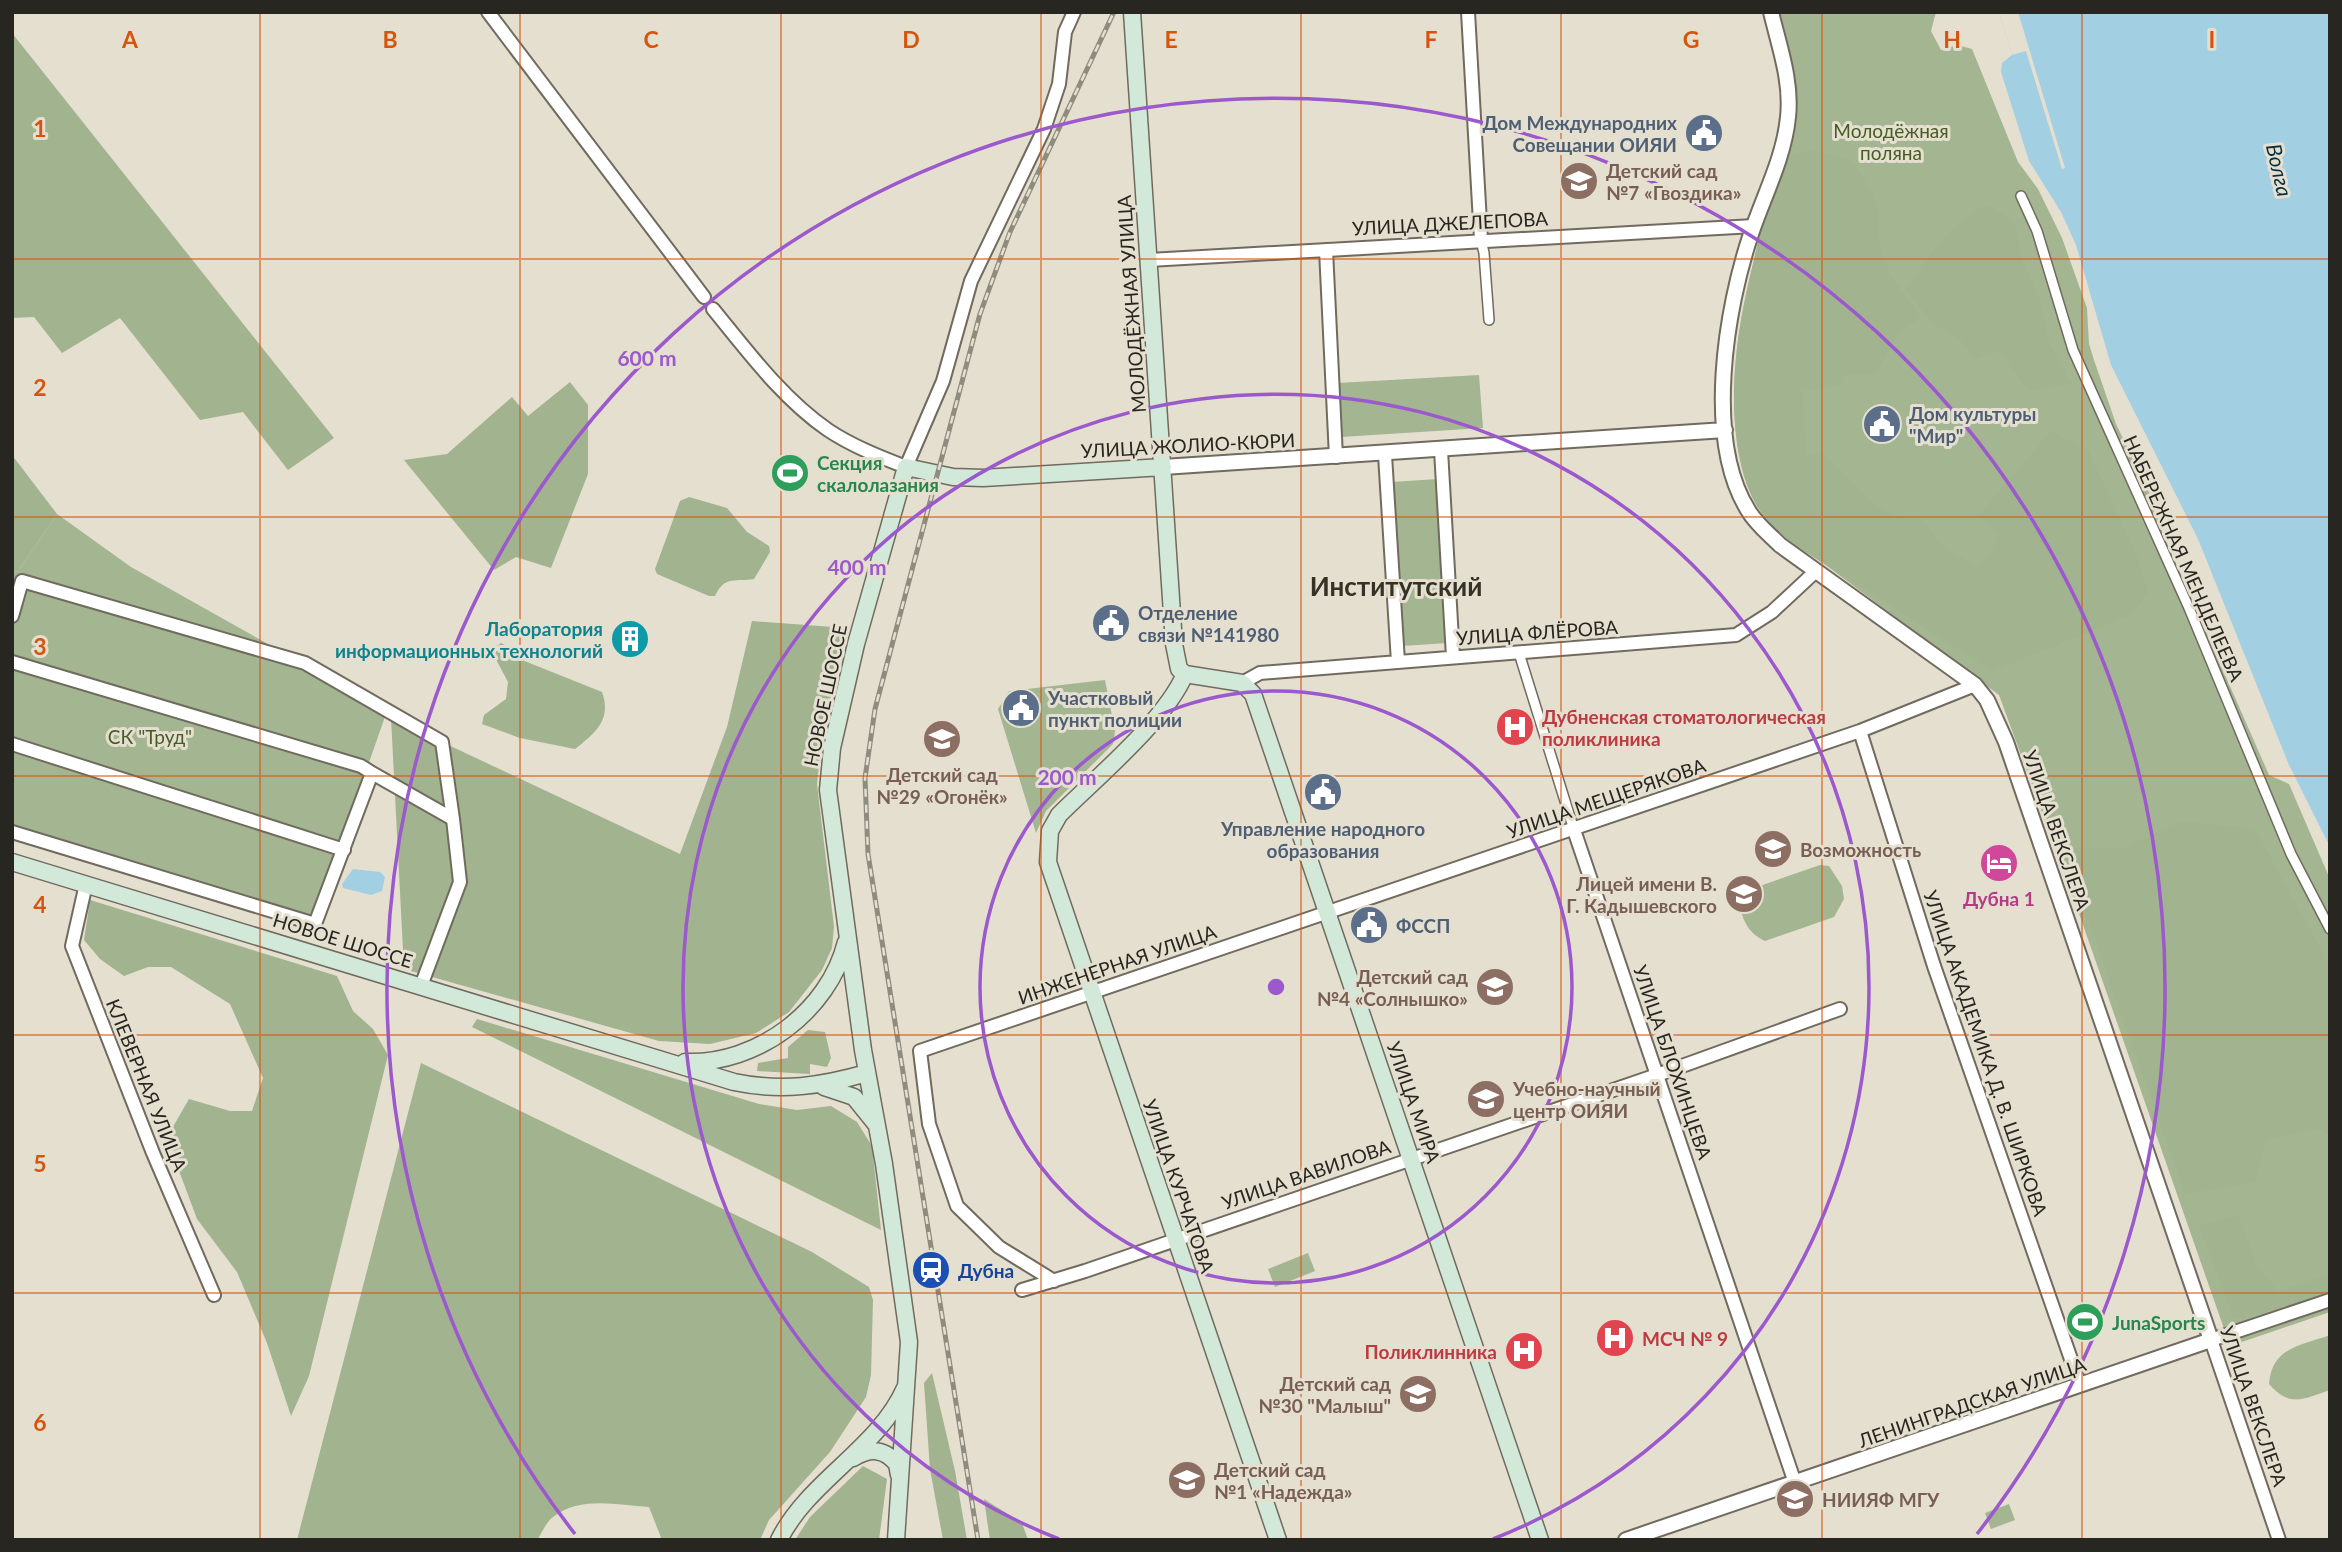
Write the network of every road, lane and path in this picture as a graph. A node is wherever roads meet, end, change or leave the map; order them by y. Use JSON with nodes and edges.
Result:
{"nodes":[{"id":1,"x":488,"y":12,"type":"edge"},
{"id":2,"x":1074,"y":12,"type":"edge"},
{"id":3,"x":1132,"y":12,"type":"edge"},
{"id":4,"x":1468,"y":12,"type":"edge"},
{"id":5,"x":1770,"y":12,"type":"edge"},
{"id":6,"x":2021,"y":195,"type":"dead end"},
{"id":7,"x":1754,"y":226,"type":"junction"},
{"id":8,"x":1481,"y":240,"type":"junction"},
{"id":9,"x":1326,"y":250,"type":"junction"},
{"id":10,"x":1149,"y":260,"type":"junction"},
{"id":11,"x":704,"y":297,"type":"dead end"},
{"id":12,"x":713,"y":309,"type":"dead end"},
{"id":13,"x":1489,"y":320,"type":"dead end"},
{"id":14,"x":1725,"y":430,"type":"junction"},
{"id":15,"x":1441,"y":450,"type":"junction"},
{"id":16,"x":1385,"y":455,"type":"junction"},
{"id":17,"x":1336,"y":457,"type":"junction"},
{"id":18,"x":906,"y":467,"type":"junction"},
{"id":19,"x":1163,"y":467,"type":"junction"},
{"id":20,"x":1816,"y":571,"type":"junction"},
{"id":21,"x":12,"y":616,"type":"edge"},
{"id":22,"x":1518,"y":653,"type":"junction"},
{"id":23,"x":1453,"y":657,"type":"junction"},
{"id":24,"x":12,"y":662,"type":"edge"},
{"id":25,"x":1398,"y":662,"type":"junction"},
{"id":26,"x":1185,"y":674,"type":"junction"},
{"id":27,"x":1242,"y":683,"type":"junction"},
{"id":28,"x":1975,"y":685,"type":"junction"},
{"id":29,"x":1860,"y":731,"type":"junction"},
{"id":30,"x":12,"y":744,"type":"edge"},
{"id":31,"x":372,"y":773,"type":"junction"},
{"id":32,"x":453,"y":819,"type":"junction"},
{"id":33,"x":1574,"y":830,"type":"junction"},
{"id":34,"x":12,"y":832,"type":"edge"},
{"id":35,"x":344,"y":850,"type":"junction"},
{"id":36,"x":12,"y":862,"type":"edge"},
{"id":37,"x":86,"y":884,"type":"junction"},
{"id":38,"x":1326,"y":913,"type":"junction"},
{"id":39,"x":2330,"y":929,"type":"edge"},
{"id":40,"x":846,"y":936,"type":"junction"},
{"id":41,"x":854,"y":985,"type":"junction"},
{"id":42,"x":421,"y":986,"type":"junction"},
{"id":43,"x":824,"y":988,"type":"junction"},
{"id":44,"x":1091,"y":994,"type":"junction"},
{"id":45,"x":1840,"y":1009,"type":"dead end"},
{"id":46,"x":735,"y":1055,"type":"junction"},
{"id":47,"x":661,"y":1059,"type":"junction"},
{"id":48,"x":867,"y":1073,"type":"junction"},
{"id":49,"x":1657,"y":1076,"type":"junction"},
{"id":50,"x":734,"y":1082,"type":"junction"},
{"id":51,"x":821,"y":1086,"type":"junction"},
{"id":52,"x":877,"y":1126,"type":"junction"},
{"id":53,"x":1412,"y":1158,"type":"junction"},
{"id":54,"x":1175,"y":1240,"type":"junction"},
{"id":55,"x":1054,"y":1280,"type":"junction"},
{"id":56,"x":1022,"y":1290,"type":"dead end"},
{"id":57,"x":214,"y":1295,"type":"dead end"},
{"id":58,"x":2330,"y":1300,"type":"edge"},
{"id":59,"x":2211,"y":1340,"type":"junction"},
{"id":60,"x":908,"y":1380,"type":"junction"},
{"id":61,"x":2080,"y":1385,"type":"junction"},
{"id":62,"x":837,"y":1470,"type":"junction"},
{"id":63,"x":899,"y":1475,"type":"junction"},
{"id":64,"x":1796,"y":1483,"type":"junction"},
{"id":65,"x":779,"y":1540,"type":"edge"},
{"id":66,"x":896,"y":1540,"type":"edge"},
{"id":67,"x":1278,"y":1540,"type":"edge"},
{"id":68,"x":1540,"y":1540,"type":"edge"},
{"id":69,"x":1626,"y":1540,"type":"edge"},
{"id":70,"x":2279,"y":1540,"type":"edge"}],
"edges":[{"from":1,"to":11,"type":"street"},
{"from":2,"to":18,"type":"street"},
{"from":3,"to":10,"type":"main road","name":"МОЛОДЁЖНАЯ УЛИЦА"},
{"from":4,"to":8,"type":"street"},
{"from":5,"to":7,"type":"street","name":"УЛИЦА ВЕКСЛЕРА"},
{"from":6,"to":39,"type":"street","name":"НАБЕРЕЖНАЯ МЕНДЕЛЕЕВА"},
{"from":7,"to":8,"type":"street","name":"УЛИЦА ДЖЕЛЕПОВА"},
{"from":7,"to":14,"type":"street","name":"УЛИЦА ВЕКСЛЕРА"},
{"from":8,"to":9,"type":"street","name":"УЛИЦА ДЖЕЛЕПОВА"},
{"from":8,"to":13,"type":"street"},
{"from":9,"to":10,"type":"street","name":"УЛИЦА ДЖЕЛЕПОВА"},
{"from":9,"to":17,"type":"street"},
{"from":10,"to":19,"type":"main road","name":"МОЛОДЁЖНАЯ УЛИЦА"},
{"from":12,"to":18,"type":"street","name":"УЛИЦА ЖОЛИО-КЮРИ"},
{"from":14,"to":15,"type":"street","name":"УЛИЦА ЖОЛИО-КЮРИ"},
{"from":14,"to":20,"type":"street","name":"УЛИЦА ВЕКСЛЕРА"},
{"from":15,"to":16,"type":"street","name":"УЛИЦА ЖОЛИО-КЮРИ"},
{"from":15,"to":23,"type":"street"},
{"from":16,"to":17,"type":"street","name":"УЛИЦА ЖОЛИО-КЮРИ"},
{"from":16,"to":25,"type":"street"},
{"from":17,"to":19,"type":"street","name":"УЛИЦА ЖОЛИО-КЮРИ"},
{"from":18,"to":19,"type":"main road","name":"УЛИЦА ЖОЛИО-КЮРИ"},
{"from":18,"to":40,"type":"main road","name":"НОВОЕ ШОССЕ"},
{"from":19,"to":26,"type":"main road","name":"МОЛОДЁЖНАЯ УЛИЦА"},
{"from":20,"to":22,"type":"street","name":"УЛИЦА ФЛЁРОВА"},
{"from":20,"to":28,"type":"street","name":"УЛИЦА ВЕКСЛЕРА"},
{"from":21,"to":32,"type":"street"},
{"from":22,"to":23,"type":"street","name":"УЛИЦА ФЛЁРОВА"},
{"from":22,"to":33,"type":"street","name":"УЛИЦА БЛОХИНЦЕВА"},
{"from":23,"to":25,"type":"street","name":"УЛИЦА ФЛЁРОВА"},
{"from":24,"to":31,"type":"street"},
{"from":25,"to":27,"type":"street","name":"УЛИЦА ФЛЁРОВА"},
{"from":26,"to":27,"type":"main road"},
{"from":26,"to":44,"type":"main road","name":"УЛИЦА КУРЧАТОВА"},
{"from":27,"to":38,"type":"main road","name":"УЛИЦА МИРА"},
{"from":28,"to":29,"type":"street","name":"УЛИЦА МЕЩЕРЯКОВА"},
{"from":28,"to":59,"type":"street","name":"УЛИЦА ВЕКСЛЕРА"},
{"from":29,"to":33,"type":"street","name":"УЛИЦА МЕЩЕРЯКОВА"},
{"from":29,"to":61,"type":"street","name":"УЛИЦА АКАДЕМИКА Д. В. ШИРКОВА"},
{"from":30,"to":35,"type":"street"},
{"from":31,"to":32,"type":"street"},
{"from":31,"to":35,"type":"street"},
{"from":32,"to":42,"type":"street"},
{"from":33,"to":38,"type":"street","name":"УЛИЦА МЕЩЕРЯКОВА"},
{"from":33,"to":49,"type":"street","name":"УЛИЦА БЛОХИНЦЕВА"},
{"from":34,"to":35,"type":"street"},
{"from":36,"to":37,"type":"main road","name":"НОВОЕ ШОССЕ"},
{"from":37,"to":42,"type":"main road","name":"НОВОЕ ШОССЕ"},
{"from":37,"to":57,"type":"street","name":"КЛЕВЕРНАЯ УЛИЦА"},
{"from":38,"to":44,"type":"street","name":"ИНЖЕНЕРНАЯ УЛИЦА"},
{"from":38,"to":53,"type":"main road","name":"УЛИЦА МИРА"},
{"from":40,"to":41,"type":"main road","name":"НОВОЕ ШОССЕ"},
{"from":40,"to":43,"type":"main road","name":"НОВОЕ ШОССЕ"},
{"from":41,"to":43,"type":"main road"},
{"from":41,"to":48,"type":"main road","name":"НОВОЕ ШОССЕ"},
{"from":42,"to":47,"type":"main road","name":"НОВОЕ ШОССЕ"},
{"from":43,"to":46,"type":"main road","name":"НОВОЕ ШОССЕ"},
{"from":44,"to":54,"type":"main road","name":"УЛИЦА КУРЧАТОВА"},
{"from":44,"to":55,"type":"street","name":"ИНЖЕНЕРНАЯ УЛИЦА"},
{"from":45,"to":49,"type":"street","name":"УЛИЦА ВАВИЛОВА"},
{"from":46,"to":47,"type":"main road","name":"НОВОЕ ШОССЕ"},
{"from":46,"to":50,"type":"main road"},
{"from":47,"to":50,"type":"main road","name":"НОВОЕ ШОССЕ"},
{"from":48,"to":51,"type":"main road","name":"НОВОЕ ШОССЕ"},
{"from":48,"to":52,"type":"main road"},
{"from":49,"to":53,"type":"street","name":"УЛИЦА ВАВИЛОВА"},
{"from":49,"to":64,"type":"street","name":"УЛИЦА БЛОХИНЦЕВА"},
{"from":50,"to":51,"type":"main road","name":"НОВОЕ ШОССЕ"},
{"from":51,"to":52,"type":"main road","name":"НОВОЕ ШОССЕ"},
{"from":52,"to":60,"type":"main road"},
{"from":53,"to":54,"type":"street","name":"УЛИЦА ВАВИЛОВА"},
{"from":53,"to":68,"type":"main road","name":"УЛИЦА МИРА"},
{"from":54,"to":55,"type":"street","name":"УЛИЦА ВАВИЛОВА"},
{"from":54,"to":67,"type":"main road","name":"УЛИЦА КУРЧАТОВА"},
{"from":55,"to":56,"type":"street","name":"УЛИЦА ВАВИЛОВА"},
{"from":58,"to":59,"type":"street","name":"ЛЕНИНГРАДСКАЯ УЛИЦА"},
{"from":59,"to":61,"type":"street","name":"ЛЕНИНГРАДСКАЯ УЛИЦА"},
{"from":59,"to":70,"type":"street","name":"УЛИЦА ВЕКСЛЕРА"},
{"from":60,"to":62,"type":"main road"},
{"from":60,"to":63,"type":"main road"},
{"from":61,"to":64,"type":"street","name":"ЛЕНИНГРАДСКАЯ УЛИЦА"},
{"from":62,"to":63,"type":"main road"},
{"from":62,"to":65,"type":"main road"},
{"from":63,"to":66,"type":"main road"},
{"from":64,"to":69,"type":"street","name":"ЛЕНИНГРАДСКАЯ УЛИЦА"}]}
